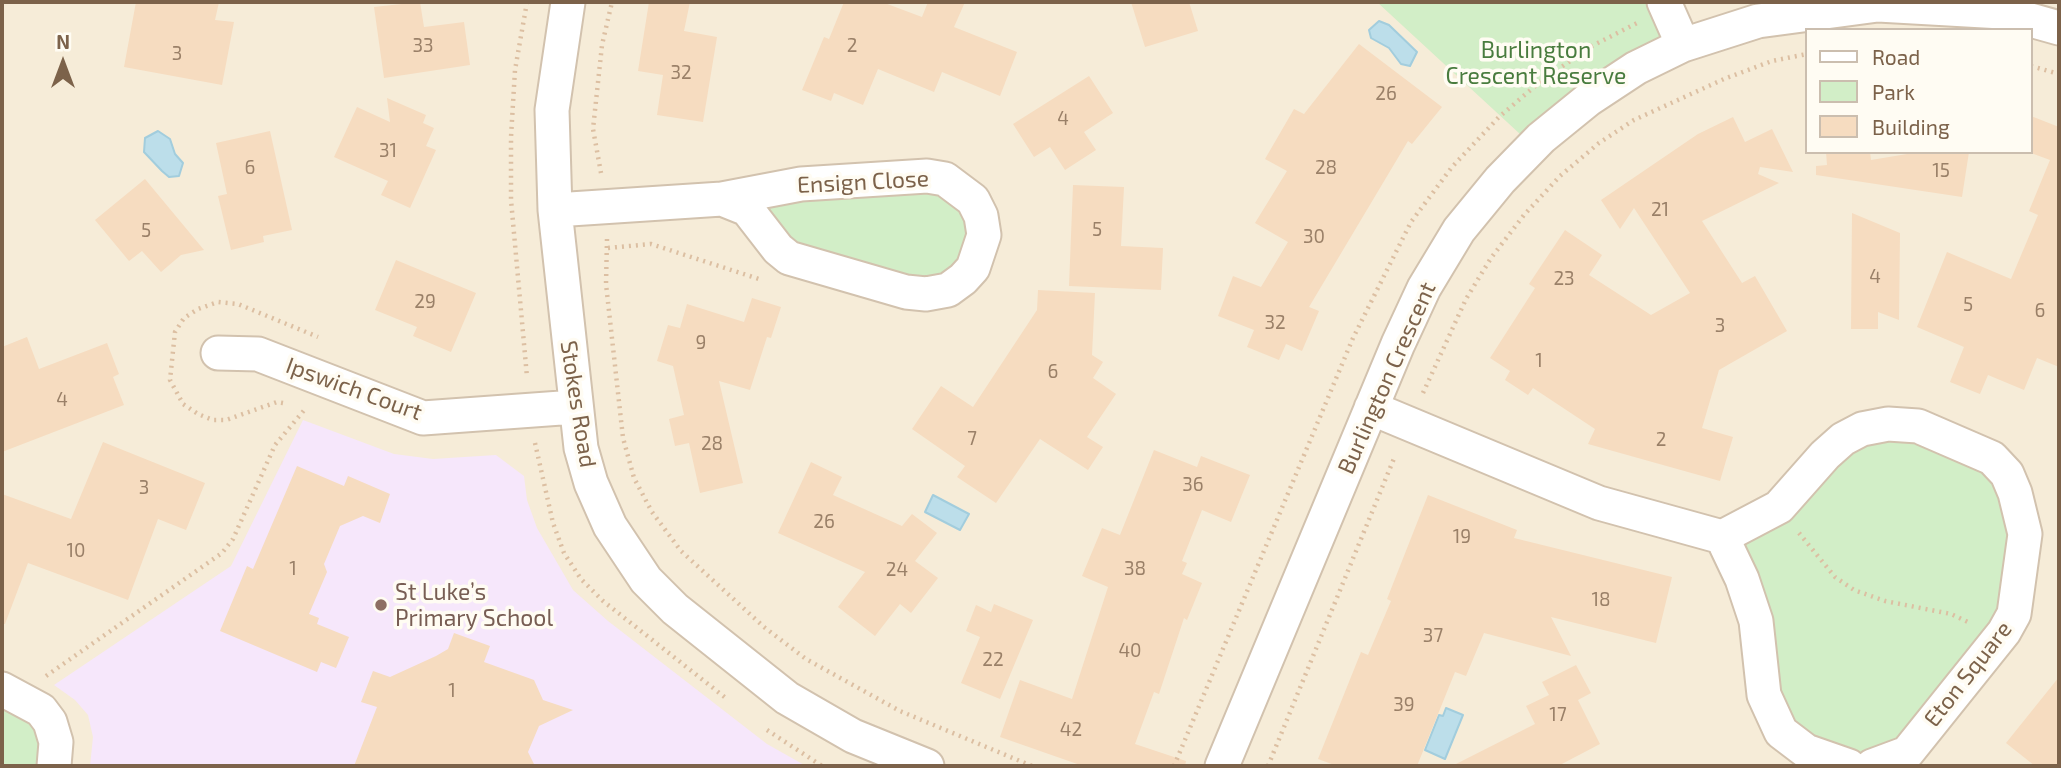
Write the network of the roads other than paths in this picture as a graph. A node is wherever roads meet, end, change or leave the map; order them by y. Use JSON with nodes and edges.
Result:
{"nodes":[{"id":1,"x":568,"y":2,"type":"edge"},
{"id":2,"x":1664,"y":2,"type":"edge"},
{"id":3,"x":2059,"y":28,"type":"edge"},
{"id":4,"x":1683,"y":45,"type":"junction"},
{"id":5,"x":722,"y":199,"type":"junction"},
{"id":6,"x":555,"y":209,"type":"junction"},
{"id":7,"x":218,"y":353,"type":"dead end"},
{"id":8,"x":575,"y":407,"type":"junction"},
{"id":9,"x":1371,"y":408,"type":"junction"},
{"id":10,"x":1722,"y":537,"type":"junction"},
{"id":11,"x":10,"y":692,"type":"edge"},
{"id":12,"x":54,"y":766,"type":"edge"},
{"id":13,"x":927,"y":766,"type":"edge"},
{"id":14,"x":1222,"y":766,"type":"edge"},
{"id":15,"x":1849,"y":766,"type":"edge"},
{"id":16,"x":1872,"y":766,"type":"edge"}],
"edges":[{"from":1,"to":6,"type":"street","name":"Stokes Road"},
{"from":2,"to":4,"type":"street"},
{"from":3,"to":4,"type":"street","name":"Burlington Crescent"},
{"from":4,"to":9,"type":"street","name":"Burlington Crescent"},
{"from":5,"to":5,"type":"street","name":"Ensign Close"},
{"from":5,"to":6,"type":"street","name":"Ensign Close"},
{"from":6,"to":8,"type":"street","name":"Stokes Road"},
{"from":7,"to":8,"type":"street","name":"Ipswich Court"},
{"from":8,"to":13,"type":"street","name":"Stokes Road"},
{"from":9,"to":10,"type":"street"},
{"from":9,"to":14,"type":"street","name":"Burlington Crescent"},
{"from":10,"to":15,"type":"street"},
{"from":10,"to":16,"type":"street","name":"Eton Square"},
{"from":11,"to":12,"type":"street"}]}
